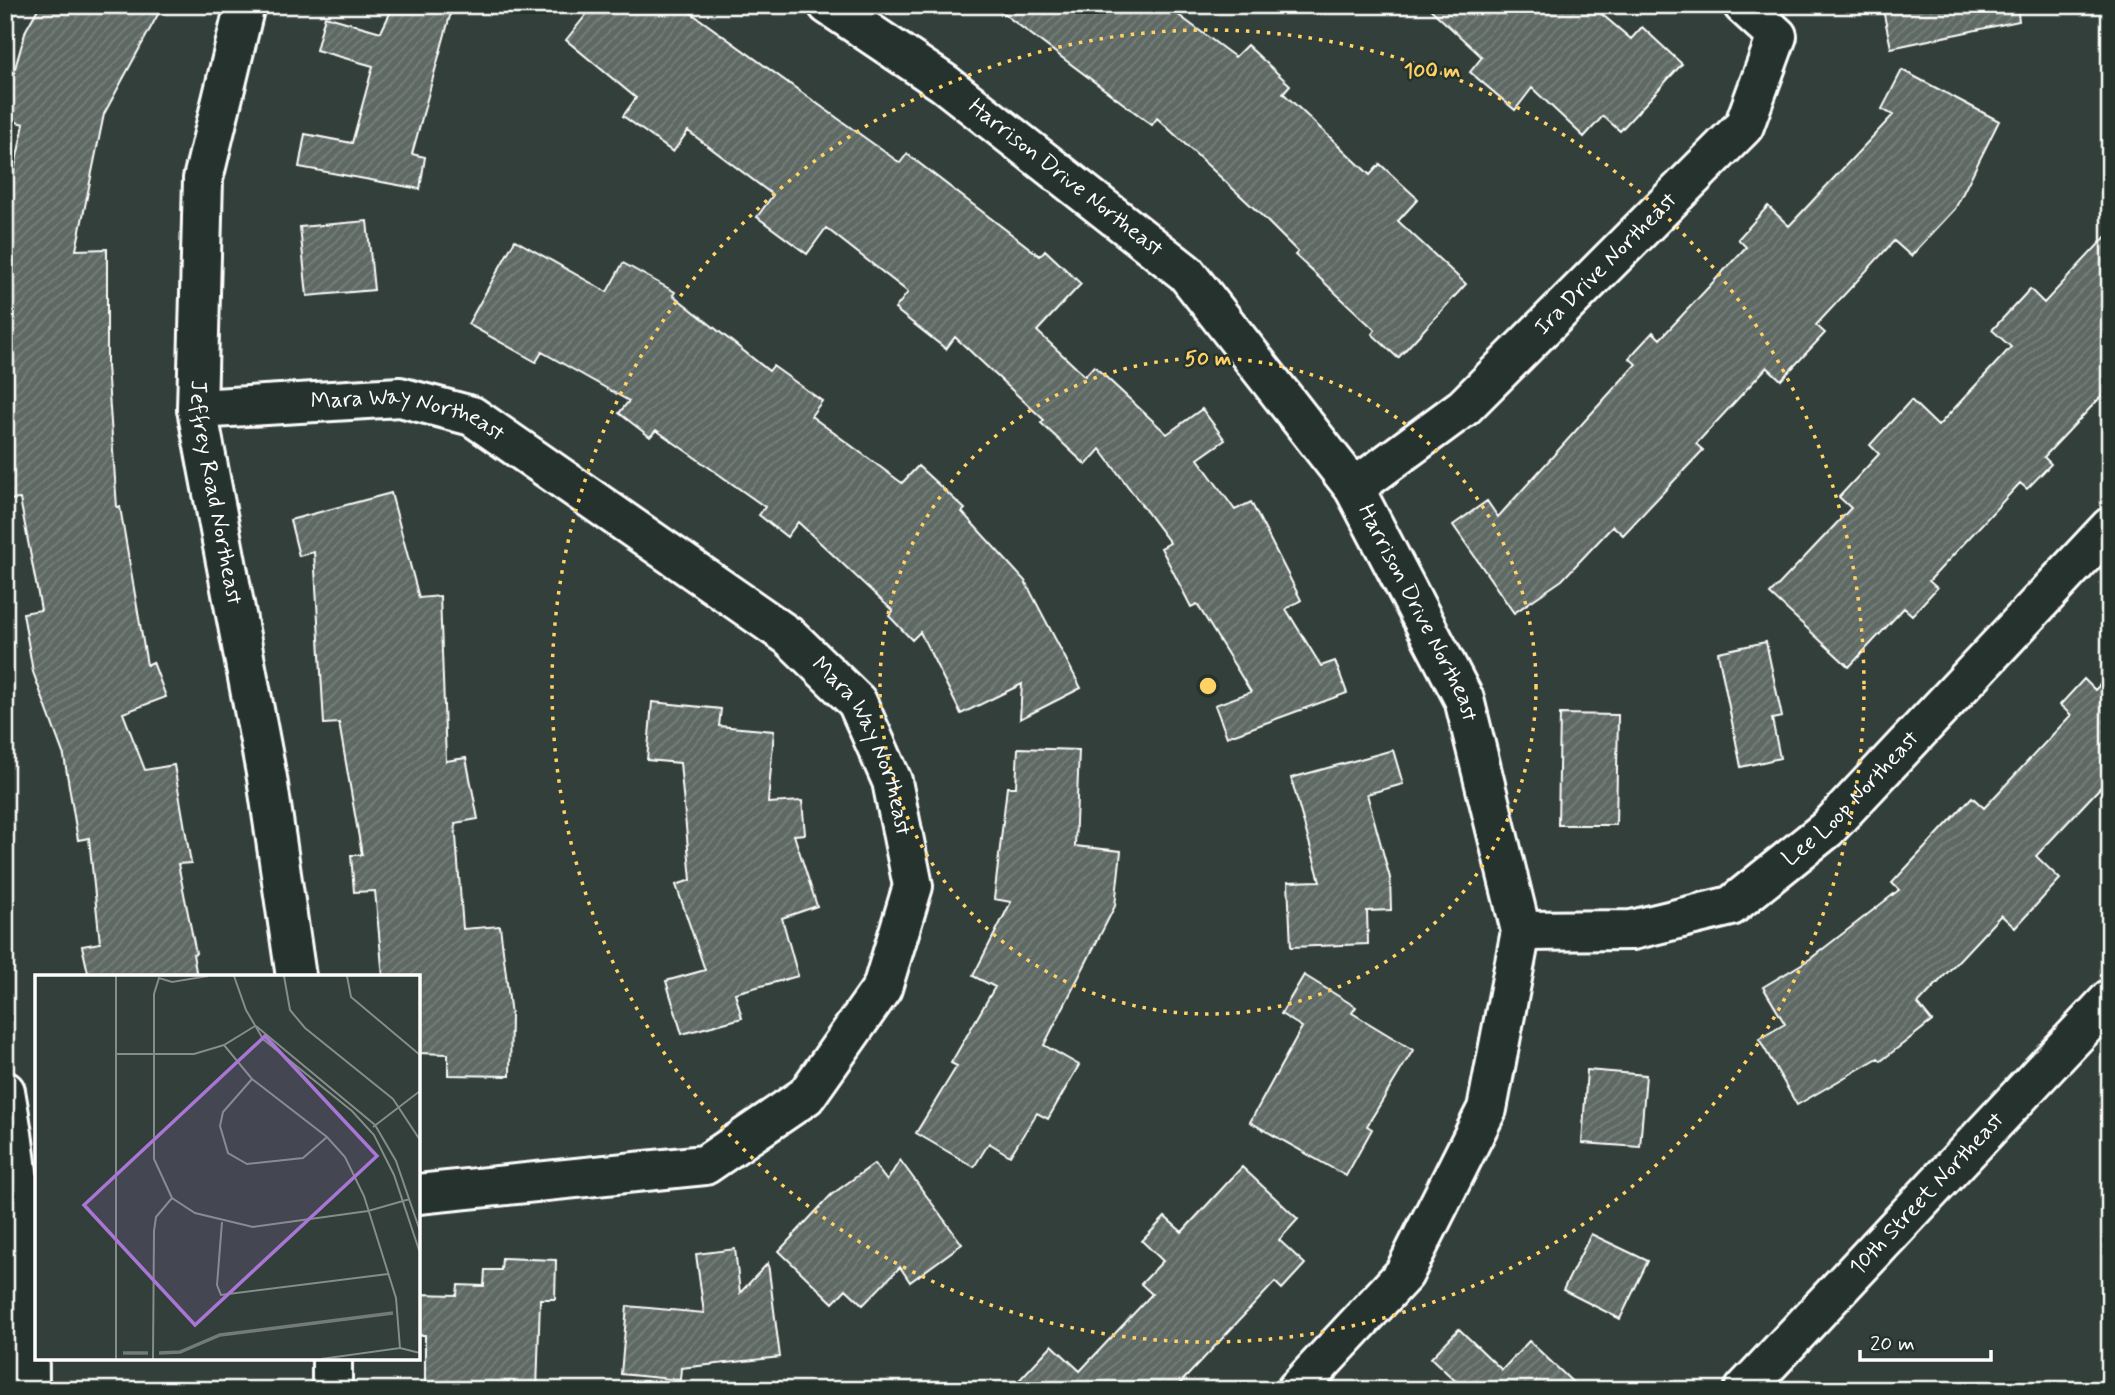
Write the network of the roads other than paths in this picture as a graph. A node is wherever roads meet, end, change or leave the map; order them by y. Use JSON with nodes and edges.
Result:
{"nodes":[{"id":1,"x":245,"y":5,"type":"edge"},
{"id":2,"x":828,"y":5,"type":"edge"},
{"id":3,"x":1742,"y":5,"type":"edge"},
{"id":4,"x":197,"y":409,"type":"junction"},
{"id":5,"x":1354,"y":488,"type":"junction"},
{"id":6,"x":2110,"y":527,"type":"edge"},
{"id":7,"x":1521,"y":932,"type":"junction"},
{"id":8,"x":296,"y":975,"type":"edge"},
{"id":9,"x":2110,"y":999,"type":"edge"},
{"id":10,"x":5,"y":1091,"type":"edge"},
{"id":11,"x":420,"y":1194,"type":"edge"},
{"id":12,"x":332,"y":1360,"type":"edge"},
{"id":13,"x":29,"y":1390,"type":"edge"},
{"id":14,"x":332,"y":1390,"type":"edge"},
{"id":15,"x":1296,"y":1390,"type":"edge"},
{"id":16,"x":1744,"y":1390,"type":"edge"}],
"edges":[{"from":1,"to":4,"type":"street","name":"Jeffrey Road Northeast"},
{"from":2,"to":5,"type":"street","name":"Harrison Drive Northeast"},
{"from":3,"to":5,"type":"street","name":"Ira Drive Northeast"},
{"from":4,"to":8,"type":"street","name":"Jeffrey Road Northeast"},
{"from":4,"to":11,"type":"street","name":"Mara Way Northeast"},
{"from":5,"to":7,"type":"street","name":"Harrison Drive Northeast"},
{"from":6,"to":7,"type":"street","name":"Lee Loop Northeast"},
{"from":7,"to":15,"type":"street","name":"Harrison Drive Northeast"},
{"from":9,"to":16,"type":"street","name":"10th Street Northeast"},
{"from":10,"to":13,"type":"street"},
{"from":12,"to":14,"type":"street"}]}
